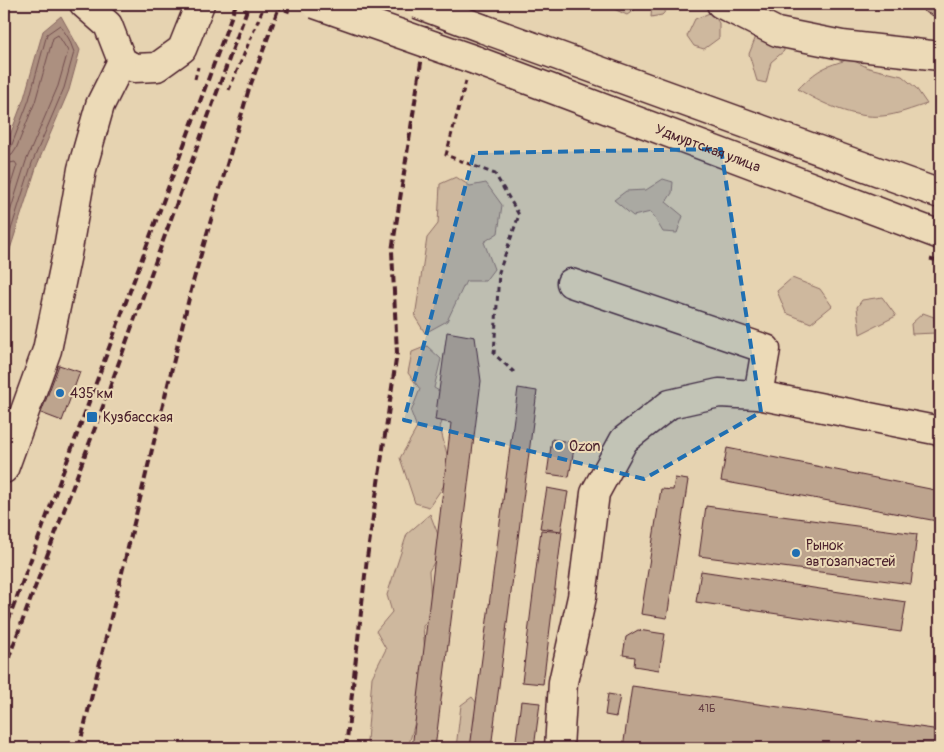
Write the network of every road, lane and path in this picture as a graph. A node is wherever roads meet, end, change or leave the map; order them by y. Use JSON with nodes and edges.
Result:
{"nodes":[{"id":1,"x":84,"y":4,"type":"edge"},
{"id":2,"x":200,"y":4,"type":"edge"},
{"id":3,"x":265,"y":4,"type":"edge"},
{"id":4,"x":315,"y":4,"type":"edge"},
{"id":5,"x":416,"y":4,"type":"edge"},
{"id":6,"x":721,"y":4,"type":"edge"},
{"id":7,"x":940,"y":56,"type":"edge"},
{"id":8,"x":122,"y":61,"type":"junction"},
{"id":9,"x":471,"y":67,"type":"junction"},
{"id":10,"x":229,"y":90,"type":"dead end"},
{"id":11,"x":940,"y":194,"type":"edge"},
{"id":12,"x":940,"y":234,"type":"edge"},
{"id":13,"x":571,"y":283,"type":"dead end"},
{"id":14,"x":514,"y":372,"type":"dead end"},
{"id":15,"x":758,"y":395,"type":"junction"},
{"id":16,"x":940,"y":431,"type":"edge"},
{"id":17,"x":4,"y":469,"type":"edge"},
{"id":18,"x":559,"y":748,"type":"edge"}],
"edges":[{"from":1,"to":8,"type":"main road"},
{"from":2,"to":8,"type":"main road"},
{"from":3,"to":10,"type":"path"},
{"from":4,"to":9,"type":"main road","name":"Удмуртская улица","bridge":true},
{"from":5,"to":11,"type":"main road","bridge":true},
{"from":6,"to":7,"type":"main road"},
{"from":8,"to":17,"type":"main road"},
{"from":9,"to":12,"type":"main road","name":"Удмуртская улица"},
{"from":9,"to":14,"type":"path"},
{"from":13,"to":15,"type":"main road"},
{"from":15,"to":16,"type":"main road"},
{"from":15,"to":18,"type":"main road"}]}
